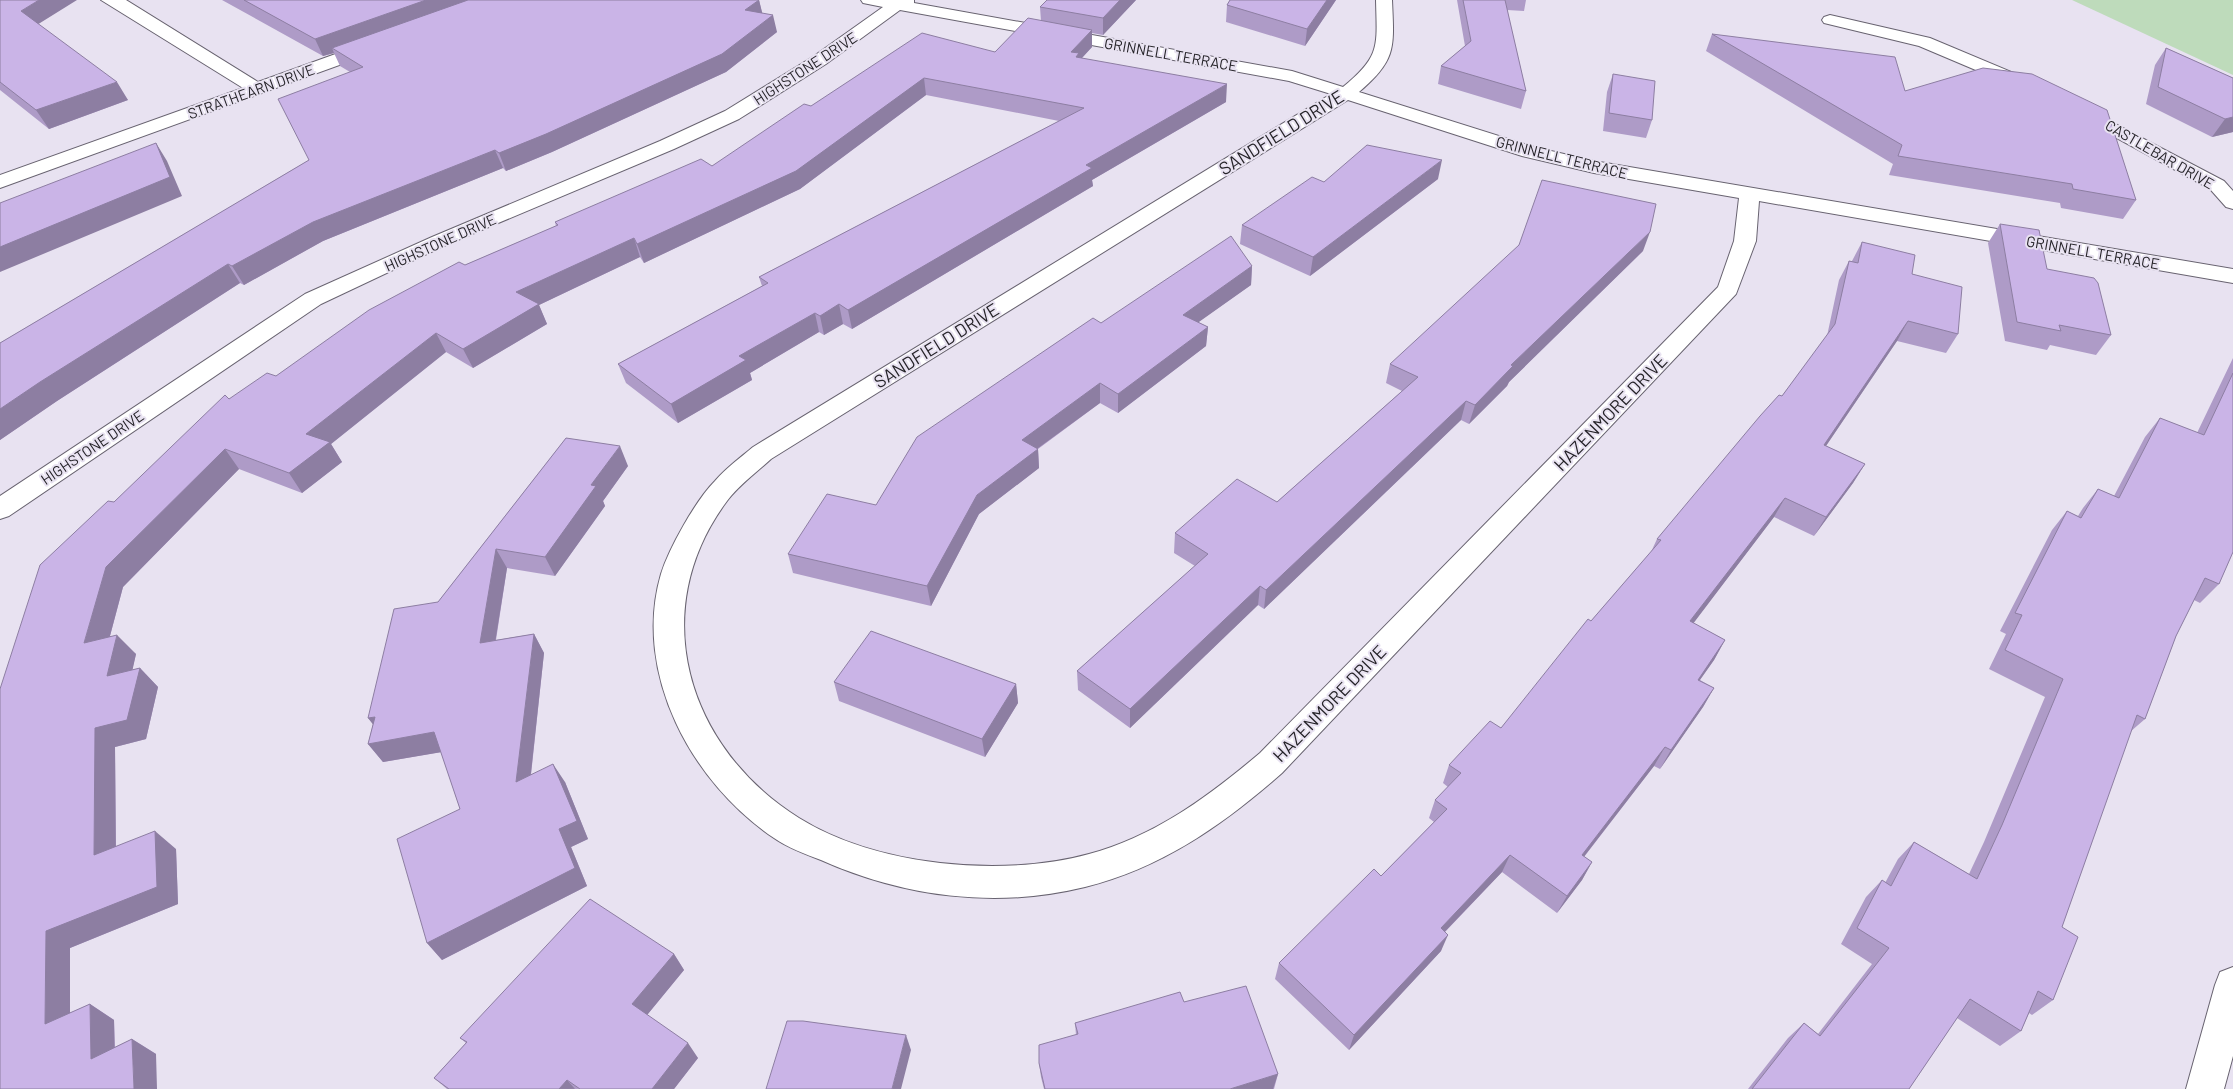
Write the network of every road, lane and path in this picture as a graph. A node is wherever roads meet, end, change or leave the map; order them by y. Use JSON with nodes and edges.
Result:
{"nodes":[{"id":1,"x":109,"y":0,"type":"edge"},
{"id":2,"x":869,"y":0,"type":"edge"},
{"id":3,"x":1384,"y":0,"type":"edge"},
{"id":4,"x":903,"y":3,"type":"edge"},
{"id":5,"x":1830,"y":20,"type":"dead end"},
{"id":6,"x":392,"y":40,"type":"edge"},
{"id":7,"x":256,"y":89,"type":"junction"},
{"id":8,"x":1346,"y":93,"type":"junction"},
{"id":9,"x":2048,"y":95,"type":"edge"},
{"id":10,"x":2065,"y":103,"type":"edge"},
{"id":11,"x":0,"y":182,"type":"edge"},
{"id":12,"x":1749,"y":195,"type":"junction"},
{"id":13,"x":2233,"y":202,"type":"edge"},
{"id":14,"x":2233,"y":276,"type":"edge"},
{"id":15,"x":0,"y":509,"type":"edge"},
{"id":16,"x":738,"y":789,"type":"joint"},
{"id":17,"x":2233,"y":985,"type":"edge"},
{"id":18,"x":2205,"y":1089,"type":"edge"}],
"edges":[{"from":1,"to":7,"type":"street"},
{"from":2,"to":4,"type":"street","name":"GRINNELL TERRACE"},
{"from":3,"to":8,"type":"street","name":"SANDFIELD DRIVE"},
{"from":4,"to":8,"type":"street","name":"GRINNELL TERRACE"},
{"from":4,"to":15,"type":"street","name":"HIGHSTONE DRIVE"},
{"from":5,"to":9,"type":"street"},
{"from":6,"to":7,"type":"street","name":"STRATHEARN DRIVE"},
{"from":7,"to":11,"type":"street","name":"STRATHEARN DRIVE"},
{"from":8,"to":12,"type":"street","name":"GRINNELL TERRACE"},
{"from":8,"to":16,"type":"street","name":"SANDFIELD DRIVE"},
{"from":10,"to":13,"type":"street","name":"CASTLEBAR DRIVE"},
{"from":12,"to":14,"type":"street","name":"GRINNELL TERRACE"},
{"from":12,"to":16,"type":"street","name":"HAZENMORE DRIVE"},
{"from":17,"to":18,"type":"street"}]}
